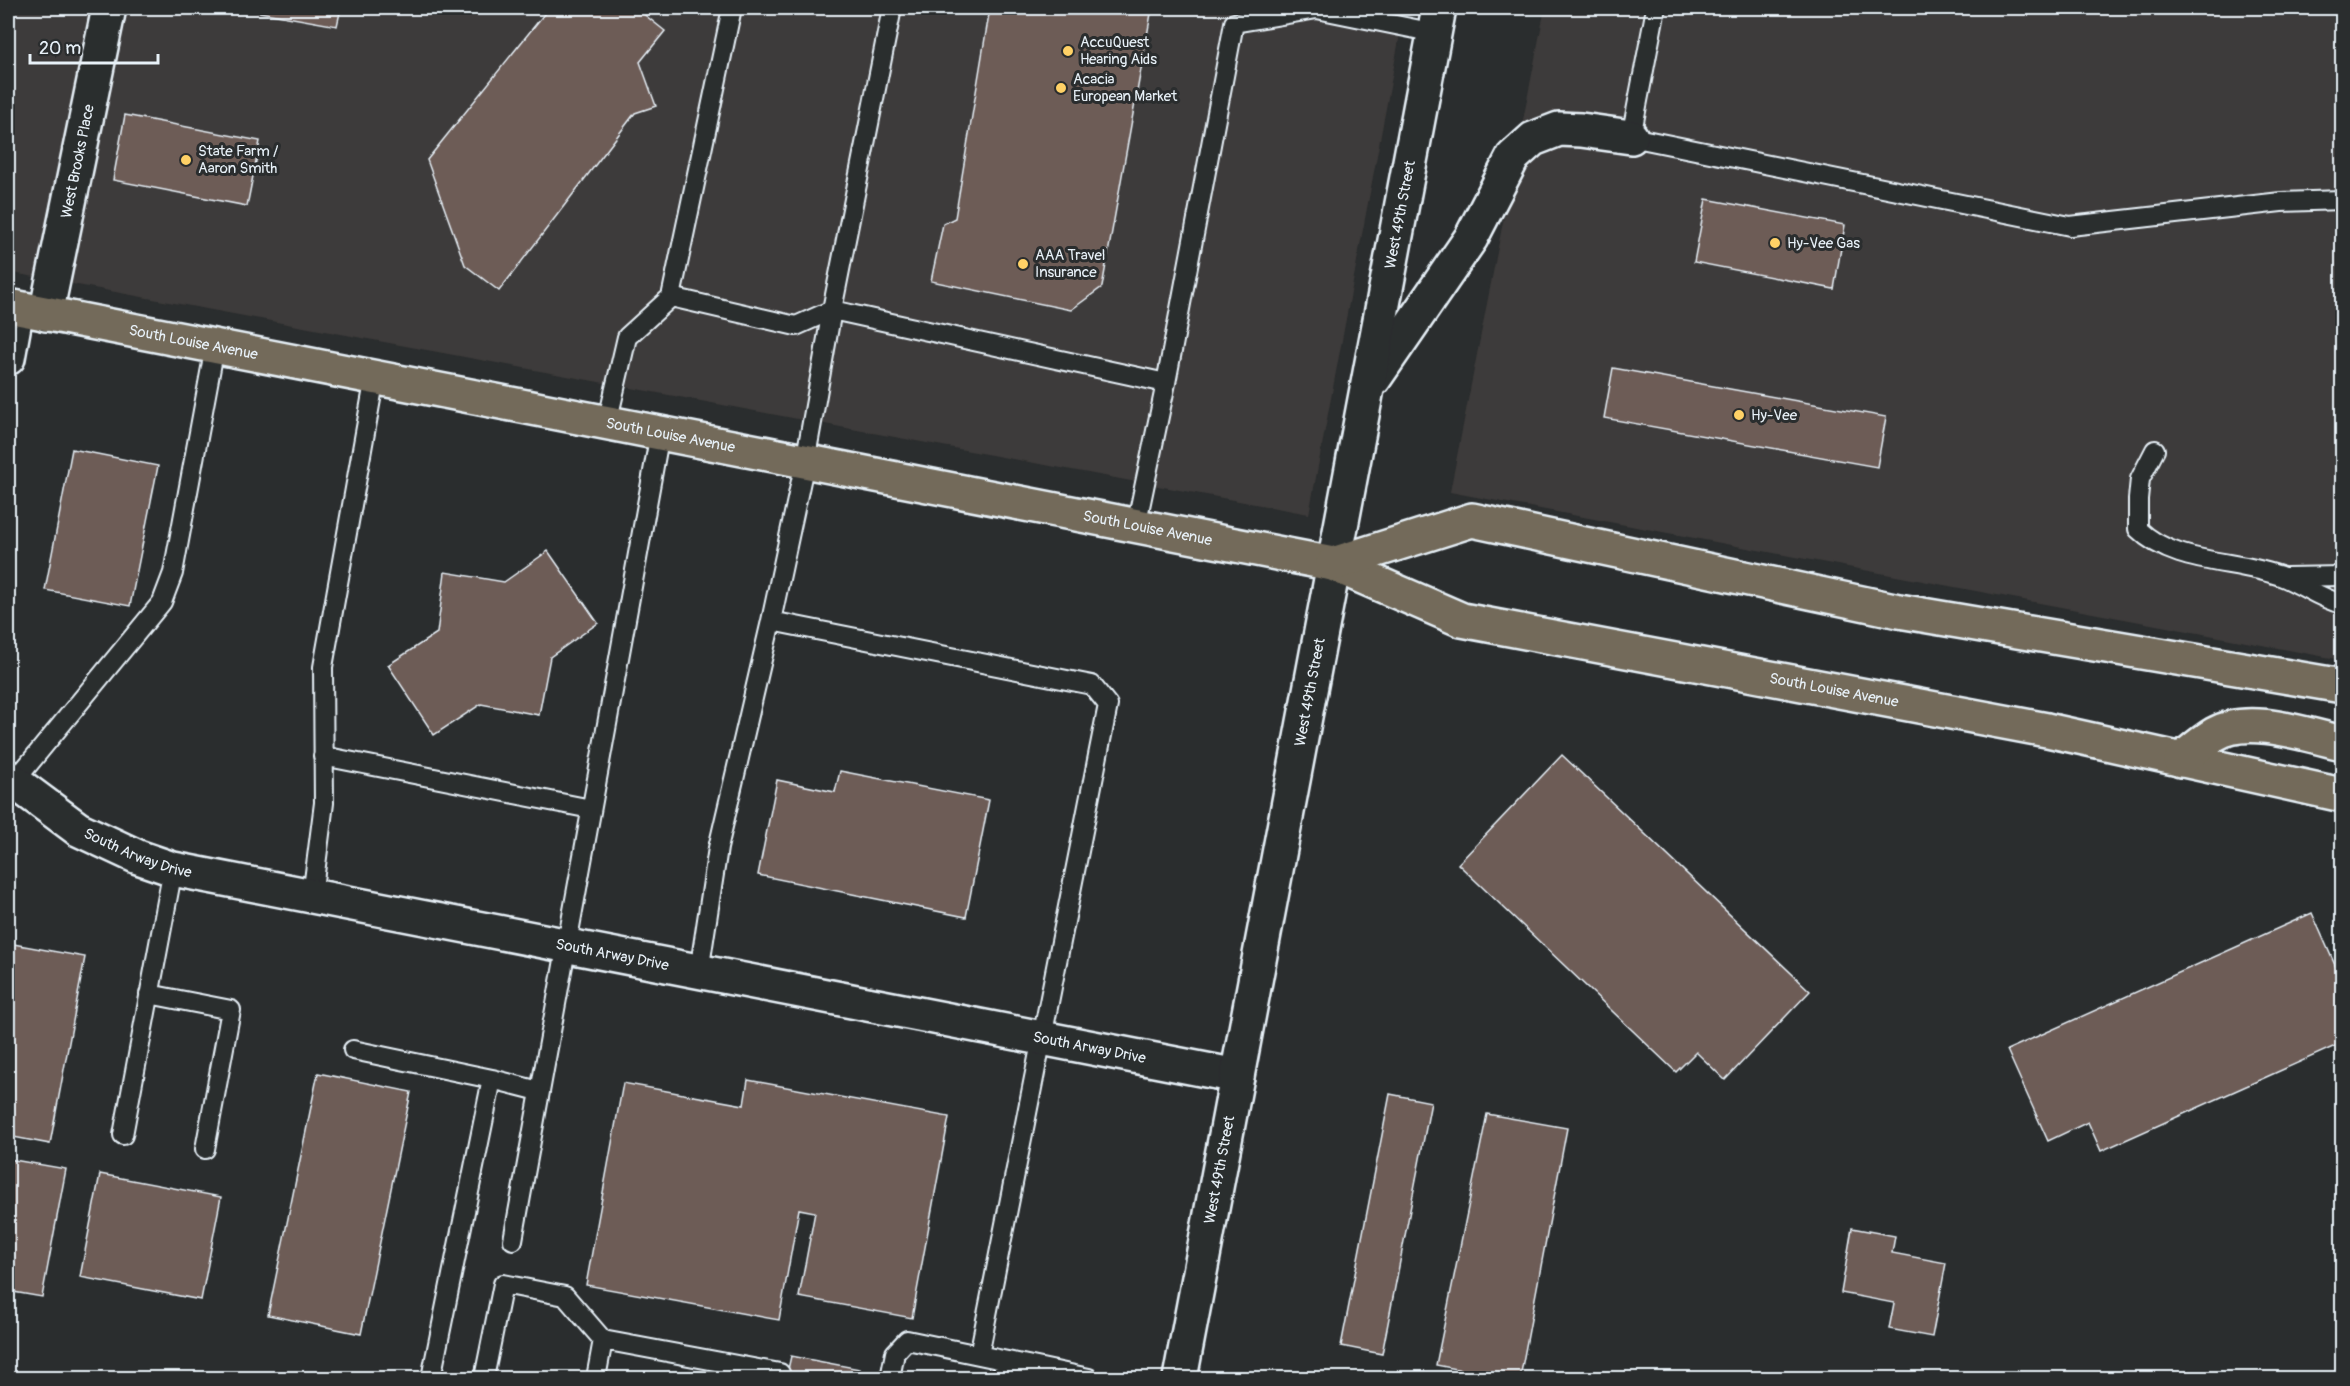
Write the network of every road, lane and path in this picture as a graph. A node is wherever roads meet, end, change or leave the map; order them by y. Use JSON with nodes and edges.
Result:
{"nodes":[{"id":1,"x":109,"y":8,"type":"edge"},
{"id":2,"x":732,"y":8,"type":"edge"},
{"id":3,"x":892,"y":8,"type":"edge"},
{"id":4,"x":1656,"y":8,"type":"edge"},
{"id":5,"x":1437,"y":20,"type":"edge"},
{"id":6,"x":1631,"y":137,"type":"junction"},
{"id":7,"x":2343,"y":200,"type":"edge"},
{"id":8,"x":671,"y":297,"type":"junction"},
{"id":9,"x":23,"y":309,"type":"edge"},
{"id":10,"x":832,"y":310,"type":"junction"},
{"id":11,"x":215,"y":346,"type":"junction"},
{"id":12,"x":8,"y":357,"type":"edge"},
{"id":13,"x":375,"y":377,"type":"junction"},
{"id":14,"x":1166,"y":382,"type":"junction"},
{"id":15,"x":1366,"y":390,"type":"junction"},
{"id":16,"x":607,"y":423,"type":"junction"},
{"id":17,"x":660,"y":433,"type":"junction"},
{"id":18,"x":2155,"y":450,"type":"dead end"},
{"id":19,"x":805,"y":462,"type":"junction"},
{"id":20,"x":1136,"y":526,"type":"junction"},
{"id":21,"x":1333,"y":564,"type":"junction"},
{"id":22,"x":2343,"y":576,"type":"edge"},
{"id":23,"x":2282,"y":577,"type":"junction"},
{"id":24,"x":2343,"y":604,"type":"edge"},
{"id":25,"x":771,"y":621,"type":"junction"},
{"id":26,"x":2343,"y":686,"type":"edge"},
{"id":27,"x":2343,"y":743,"type":"edge"},
{"id":28,"x":323,"y":756,"type":"junction"},
{"id":29,"x":2181,"y":760,"type":"junction"},
{"id":30,"x":10,"y":780,"type":"edge"},
{"id":31,"x":2343,"y":795,"type":"edge"},
{"id":32,"x":591,"y":809,"type":"junction"},
{"id":33,"x":173,"y":869,"type":"junction"},
{"id":34,"x":312,"y":896,"type":"junction"},
{"id":35,"x":566,"y":945,"type":"junction"},
{"id":36,"x":699,"y":972,"type":"junction"},
{"id":37,"x":149,"y":994,"type":"junction"},
{"id":38,"x":1041,"y":1038,"type":"junction"},
{"id":39,"x":353,"y":1050,"type":"dead end"},
{"id":40,"x":1238,"y":1076,"type":"junction"},
{"id":41,"x":492,"y":1079,"type":"junction"},
{"id":42,"x":539,"y":1091,"type":"junction"},
{"id":43,"x":123,"y":1136,"type":"dead end"},
{"id":44,"x":205,"y":1149,"type":"dead end"},
{"id":45,"x":513,"y":1240,"type":"dead end"},
{"id":46,"x":603,"y":1340,"type":"junction"},
{"id":47,"x":979,"y":1355,"type":"junction"},
{"id":48,"x":1004,"y":1370,"type":"edge"},
{"id":49,"x":780,"y":1373,"type":"dead end"},
{"id":50,"x":431,"y":1378,"type":"edge"},
{"id":51,"x":484,"y":1378,"type":"edge"},
{"id":52,"x":596,"y":1378,"type":"edge"},
{"id":53,"x":890,"y":1378,"type":"edge"},
{"id":54,"x":1089,"y":1378,"type":"edge"},
{"id":55,"x":1180,"y":1378,"type":"edge"}],
"edges":[{"from":1,"to":9,"type":"main road","name":"West Brooks Place"},
{"from":2,"to":8,"type":"lane"},
{"from":3,"to":10,"type":"lane"},
{"from":4,"to":6,"type":"lane"},
{"from":5,"to":14,"type":"lane"},
{"from":5,"to":15,"type":"main road","name":"West 49th Street"},
{"from":6,"to":7,"type":"lane"},
{"from":6,"to":15,"type":"main road"},
{"from":8,"to":10,"type":"lane"},
{"from":8,"to":16,"type":"lane"},
{"from":9,"to":11,"type":"main road","name":"South Louise Avenue"},
{"from":9,"to":12,"type":"main road","name":"West Brooks Place"},
{"from":10,"to":14,"type":"lane"},
{"from":10,"to":19,"type":"lane"},
{"from":11,"to":13,"type":"main road","name":"South Louise Avenue"},
{"from":11,"to":30,"type":"lane"},
{"from":13,"to":16,"type":"main road","name":"South Louise Avenue"},
{"from":13,"to":28,"type":"lane"},
{"from":14,"to":20,"type":"lane"},
{"from":15,"to":21,"type":"main road","name":"West 49th Street"},
{"from":16,"to":17,"type":"main road","name":"South Louise Avenue"},
{"from":17,"to":19,"type":"main road","name":"South Louise Avenue"},
{"from":17,"to":32,"type":"lane"},
{"from":18,"to":23,"type":"lane"},
{"from":19,"to":20,"type":"main road","name":"South Louise Avenue"},
{"from":19,"to":25,"type":"lane"},
{"from":20,"to":21,"type":"main road","name":"South Louise Avenue"},
{"from":21,"to":26,"type":"main road","name":"South Louise Avenue"},
{"from":21,"to":29,"type":"main road","name":"South Louise Avenue"},
{"from":21,"to":40,"type":"main road","name":"West 49th Street"},
{"from":22,"to":23,"type":"lane"},
{"from":23,"to":24,"type":"lane"},
{"from":25,"to":36,"type":"lane"},
{"from":25,"to":38,"type":"lane"},
{"from":27,"to":29,"type":"main road"},
{"from":28,"to":32,"type":"lane"},
{"from":28,"to":34,"type":"lane"},
{"from":29,"to":31,"type":"main road","name":"South Louise Avenue"},
{"from":30,"to":33,"type":"main road","name":"South Arway Drive"},
{"from":32,"to":35,"type":"lane"},
{"from":33,"to":34,"type":"main road","name":"South Arway Drive"},
{"from":33,"to":37,"type":"lane"},
{"from":34,"to":35,"type":"main road","name":"South Arway Drive"},
{"from":35,"to":36,"type":"main road","name":"South Arway Drive"},
{"from":35,"to":42,"type":"lane"},
{"from":36,"to":38,"type":"main road","name":"South Arway Drive"},
{"from":37,"to":43,"type":"lane"},
{"from":37,"to":44,"type":"lane"},
{"from":38,"to":40,"type":"main road","name":"South Arway Drive"},
{"from":38,"to":47,"type":"lane"},
{"from":39,"to":41,"type":"lane"},
{"from":40,"to":55,"type":"main road","name":"West 49th Street"},
{"from":41,"to":42,"type":"lane"},
{"from":41,"to":50,"type":"lane"},
{"from":42,"to":45,"type":"lane"},
{"from":46,"to":49,"type":"lane"},
{"from":46,"to":51,"type":"lane"},
{"from":46,"to":52,"type":"lane"},
{"from":47,"to":48,"type":"lane"},
{"from":47,"to":53,"type":"lane"},
{"from":48,"to":54,"type":"lane"}]}
